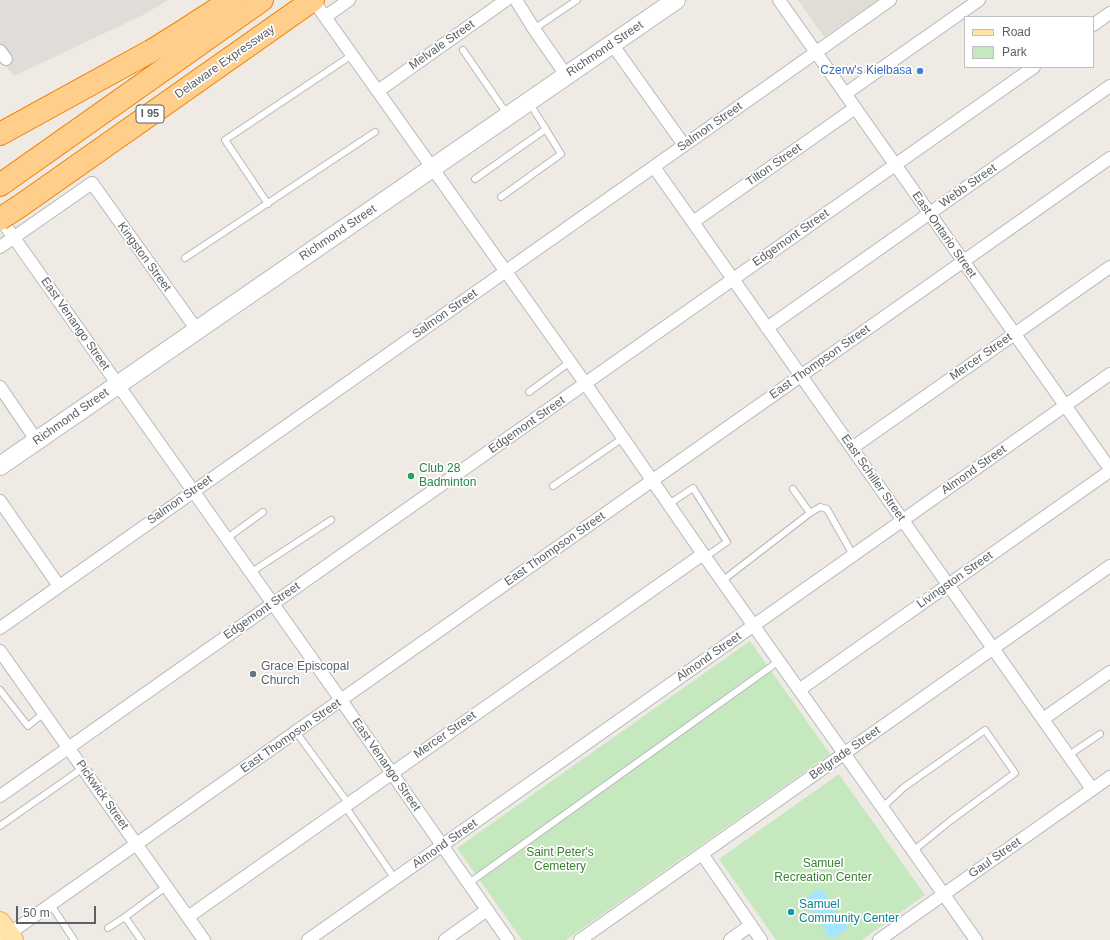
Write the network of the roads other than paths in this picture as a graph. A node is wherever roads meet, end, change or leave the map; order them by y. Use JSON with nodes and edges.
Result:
{"nodes":[{"id":1,"x":231,"y":0,"type":"edge"},
{"id":2,"x":262,"y":0,"type":"edge"},
{"id":3,"x":349,"y":0,"type":"edge"},
{"id":4,"x":506,"y":0,"type":"edge"},
{"id":5,"x":516,"y":0,"type":"edge"},
{"id":6,"x":576,"y":0,"type":"edge"},
{"id":7,"x":676,"y":0,"type":"edge"},
{"id":8,"x":779,"y":0,"type":"edge"},
{"id":9,"x":890,"y":0,"type":"edge"},
{"id":10,"x":979,"y":0,"type":"edge"},
{"id":11,"x":317,"y":6,"type":"edge"},
{"id":12,"x":1110,"y":13,"type":"edge"},
{"id":13,"x":1094,"y":24,"type":"edge"},
{"id":14,"x":534,"y":29,"type":"junction"},
{"id":15,"x":612,"y":44,"type":"junction"},
{"id":16,"x":463,"y":50,"type":"dead end"},
{"id":17,"x":816,"y":52,"type":"junction"},
{"id":18,"x":352,"y":55,"type":"junction"},
{"id":19,"x":1033,"y":68,"type":"edge"},
{"id":20,"x":566,"y":75,"type":"junction"},
{"id":21,"x":1110,"y":86,"type":"edge"},
{"id":22,"x":378,"y":91,"type":"junction"},
{"id":23,"x":845,"y":94,"type":"junction"},
{"id":24,"x":529,"y":101,"type":"junction"},
{"id":25,"x":855,"y":108,"type":"junction"},
{"id":26,"x":508,"y":116,"type":"junction"},
{"id":27,"x":546,"y":129,"type":"junction"},
{"id":28,"x":375,"y":132,"type":"dead end"},
{"id":29,"x":0,"y":134,"type":"edge"},
{"id":30,"x":684,"y":145,"type":"junction"},
{"id":31,"x":1110,"y":158,"type":"edge"},
{"id":32,"x":895,"y":165,"type":"junction"},
{"id":33,"x":654,"y":167,"type":"junction"},
{"id":34,"x":432,"y":169,"type":"junction"},
{"id":35,"x":475,"y":179,"type":"dead end"},
{"id":36,"x":2,"y":184,"type":"edge"},
{"id":37,"x":500,"y":197,"type":"dead end"},
{"id":38,"x":268,"y":204,"type":"junction"},
{"id":39,"x":929,"y":213,"type":"junction"},
{"id":40,"x":0,"y":218,"type":"edge"},
{"id":41,"x":693,"y":222,"type":"junction"},
{"id":42,"x":14,"y":237,"type":"junction"},
{"id":43,"x":0,"y":247,"type":"edge"},
{"id":44,"x":185,"y":258,"type":"dead end"},
{"id":45,"x":964,"y":262,"type":"junction"},
{"id":46,"x":1110,"y":267,"type":"edge"},
{"id":47,"x":505,"y":272,"type":"junction"},
{"id":48,"x":732,"y":279,"type":"junction"},
{"id":49,"x":767,"y":328,"type":"junction"},
{"id":50,"x":196,"y":330,"type":"junction"},
{"id":51,"x":1015,"y":334,"type":"junction"},
{"id":52,"x":570,"y":362,"type":"junction"},
{"id":53,"x":1110,"y":374,"type":"edge"},
{"id":54,"x":800,"y":376,"type":"junction"},
{"id":55,"x":585,"y":383,"type":"junction"},
{"id":56,"x":117,"y":384,"type":"junction"},
{"id":57,"x":0,"y":388,"type":"edge"},
{"id":58,"x":529,"y":392,"type":"dead end"},
{"id":59,"x":1065,"y":406,"type":"junction"},
{"id":60,"x":623,"y":438,"type":"junction"},
{"id":61,"x":36,"y":441,"type":"junction"},
{"id":62,"x":852,"y":448,"type":"junction"},
{"id":63,"x":0,"y":466,"type":"edge"},
{"id":64,"x":1110,"y":470,"type":"edge"},
{"id":65,"x":653,"y":480,"type":"junction"},
{"id":66,"x":553,"y":486,"type":"dead end"},
{"id":67,"x":793,"y":489,"type":"dead end"},
{"id":68,"x":192,"y":491,"type":"junction"},
{"id":69,"x":0,"y":501,"type":"edge"},
{"id":70,"x":669,"y":504,"type":"junction"},
{"id":71,"x":263,"y":512,"type":"dead end"},
{"id":72,"x":810,"y":513,"type":"junction"},
{"id":73,"x":331,"y":520,"type":"dead end"},
{"id":74,"x":903,"y":520,"type":"junction"},
{"id":75,"x":226,"y":539,"type":"junction"},
{"id":76,"x":853,"y":555,"type":"junction"},
{"id":77,"x":704,"y":556,"type":"junction"},
{"id":78,"x":1109,"y":570,"type":"edge"},
{"id":79,"x":250,"y":573,"type":"junction"},
{"id":80,"x":722,"y":581,"type":"junction"},
{"id":81,"x":948,"y":584,"type":"junction"},
{"id":82,"x":59,"y":586,"type":"junction"},
{"id":83,"x":272,"y":604,"type":"junction"},
{"id":84,"x":754,"y":626,"type":"junction"},
{"id":85,"x":0,"y":628,"type":"edge"},
{"id":86,"x":993,"y":649,"type":"junction"},
{"id":87,"x":0,"y":651,"type":"edge"},
{"id":88,"x":779,"y":661,"type":"junction"},
{"id":89,"x":1110,"y":672,"type":"edge"},
{"id":90,"x":0,"y":690,"type":"edge"},
{"id":91,"x":799,"y":690,"type":"junction"},
{"id":92,"x":341,"y":700,"type":"junction"},
{"id":93,"x":44,"y":713,"type":"junction"},
{"id":94,"x":1043,"y":719,"type":"junction"},
{"id":95,"x":296,"y":732,"type":"junction"},
{"id":96,"x":1100,"y":734,"type":"dead end"},
{"id":97,"x":68,"y":747,"type":"junction"},
{"id":98,"x":844,"y":753,"type":"junction"},
{"id":99,"x":1068,"y":755,"type":"junction"},
{"id":100,"x":83,"y":768,"type":"junction"},
{"id":101,"x":391,"y":773,"type":"junction"},
{"id":102,"x":1110,"y":777,"type":"edge"},
{"id":103,"x":1092,"y":789,"type":"junction"},
{"id":104,"x":0,"y":796,"type":"edge"},
{"id":105,"x":347,"y":805,"type":"junction"},
{"id":106,"x":882,"y":807,"type":"junction"},
{"id":107,"x":0,"y":826,"type":"edge"},
{"id":108,"x":137,"y":845,"type":"junction"},
{"id":109,"x":443,"y":845,"type":"junction"},
{"id":110,"x":913,"y":851,"type":"junction"},
{"id":111,"x":702,"y":854,"type":"junction"},
{"id":112,"x":395,"y":879,"type":"junction"},
{"id":113,"x":469,"y":884,"type":"junction"},
{"id":114,"x":167,"y":886,"type":"junction"},
{"id":115,"x":944,"y":894,"type":"junction"},
{"id":116,"x":51,"y":905,"type":"junction"},
{"id":117,"x":488,"y":910,"type":"junction"},
{"id":118,"x":125,"y":917,"type":"junction"},
{"id":119,"x":188,"y":917,"type":"junction"},
{"id":120,"x":751,"y":925,"type":"junction"},
{"id":121,"x":108,"y":928,"type":"dead end"},
{"id":122,"x":6,"y":934,"type":"edge"},
{"id":123,"x":886,"y":938,"type":"edge"},
{"id":124,"x":74,"y":940,"type":"edge"},
{"id":125,"x":141,"y":940,"type":"edge"},
{"id":126,"x":204,"y":940,"type":"edge"},
{"id":127,"x":308,"y":940,"type":"edge"},
{"id":128,"x":445,"y":940,"type":"edge"},
{"id":129,"x":508,"y":940,"type":"edge"},
{"id":130,"x":580,"y":940,"type":"edge"},
{"id":131,"x":730,"y":940,"type":"edge"},
{"id":132,"x":762,"y":940,"type":"edge"},
{"id":133,"x":976,"y":940,"type":"edge"}],
"edges":[{"from":1,"to":29,"type":"highway"},
{"from":2,"to":36,"type":"highway","number":"I 95"},
{"from":3,"to":11,"type":"street"},
{"from":4,"to":22,"type":"street","name":"Melvale Street"},
{"from":5,"to":14,"type":"street"},
{"from":6,"to":14,"type":"lane"},
{"from":7,"to":15,"type":"main road","name":"Richmond Street"},
{"from":8,"to":17,"type":"street","name":"East Ontario Street"},
{"from":9,"to":17,"type":"street","name":"Salmon Street"},
{"from":10,"to":23,"type":"street"},
{"from":11,"to":18,"type":"street"},
{"from":11,"to":40,"type":"highway","name":"Delaware Expressway","number":"I 95","bridge":true},
{"from":12,"to":13,"type":"street"},
{"from":14,"to":20,"type":"street"},
{"from":15,"to":20,"type":"main road","name":"Richmond Street"},
{"from":15,"to":30,"type":"street"},
{"from":16,"to":26,"type":"lane"},
{"from":17,"to":23,"type":"street","name":"East Ontario Street"},
{"from":17,"to":30,"type":"street","name":"Salmon Street"},
{"from":18,"to":22,"type":"street"},
{"from":18,"to":38,"type":"lane"},
{"from":19,"to":32,"type":"street","name":"Edgemont Street"},
{"from":20,"to":24,"type":"main road","name":"Richmond Street"},
{"from":21,"to":39,"type":"street","name":"Webb Street"},
{"from":22,"to":34,"type":"street"},
{"from":23,"to":25,"type":"street","name":"East Ontario Street"},
{"from":24,"to":26,"type":"main road","name":"Richmond Street"},
{"from":24,"to":27,"type":"lane"},
{"from":25,"to":32,"type":"street","name":"East Ontario Street"},
{"from":25,"to":41,"type":"street","name":"Tilton Street"},
{"from":26,"to":34,"type":"main road","name":"Richmond Street"},
{"from":27,"to":35,"type":"lane"},
{"from":27,"to":37,"type":"lane"},
{"from":28,"to":38,"type":"lane"},
{"from":30,"to":33,"type":"street","name":"Salmon Street"},
{"from":31,"to":45,"type":"street","name":"East Thompson Street"},
{"from":32,"to":39,"type":"street","name":"East Ontario Street"},
{"from":32,"to":48,"type":"street","name":"Edgemont Street"},
{"from":33,"to":41,"type":"street","name":"East Schiller Street"},
{"from":33,"to":47,"type":"street","name":"Salmon Street"},
{"from":34,"to":47,"type":"street"},
{"from":34,"to":50,"type":"main road","name":"Richmond Street"},
{"from":38,"to":44,"type":"lane"},
{"from":39,"to":45,"type":"street","name":"East Ontario Street"},
{"from":39,"to":49,"type":"street","name":"Webb Street"},
{"from":40,"to":42,"type":"street","name":"East Venango Street"},
{"from":41,"to":48,"type":"street","name":"East Schiller Street"},
{"from":42,"to":43,"type":"street"},
{"from":42,"to":50,"type":"street","name":"Kingston Street"},
{"from":42,"to":56,"type":"street","name":"East Venango Street"},
{"from":45,"to":51,"type":"street","name":"East Ontario Street"},
{"from":45,"to":54,"type":"street","name":"East Thompson Street"},
{"from":46,"to":51,"type":"street","name":"Mercer Street"},
{"from":47,"to":52,"type":"street"},
{"from":47,"to":68,"type":"street","name":"Salmon Street"},
{"from":48,"to":49,"type":"street","name":"East Schiller Street"},
{"from":48,"to":55,"type":"street","name":"Edgemont Street"},
{"from":49,"to":54,"type":"street","name":"East Schiller Street"},
{"from":50,"to":56,"type":"main road","name":"Richmond Street"},
{"from":51,"to":59,"type":"street","name":"East Ontario Street"},
{"from":51,"to":62,"type":"street","name":"Mercer Street"},
{"from":52,"to":55,"type":"street"},
{"from":52,"to":58,"type":"lane"},
{"from":53,"to":59,"type":"street","name":"Almond Street"},
{"from":54,"to":62,"type":"street","name":"East Schiller Street"},
{"from":54,"to":65,"type":"street","name":"East Thompson Street"},
{"from":55,"to":60,"type":"street"},
{"from":55,"to":83,"type":"street","name":"Edgemont Street"},
{"from":56,"to":61,"type":"main road","name":"Richmond Street"},
{"from":56,"to":68,"type":"street","name":"East Venango Street"},
{"from":57,"to":61,"type":"street"},
{"from":59,"to":64,"type":"street","name":"East Ontario Street"},
{"from":59,"to":74,"type":"street","name":"Almond Street"},
{"from":60,"to":65,"type":"street"},
{"from":60,"to":66,"type":"lane"},
{"from":61,"to":63,"type":"main road","name":"Richmond Street"},
{"from":62,"to":74,"type":"street","name":"East Schiller Street"},
{"from":64,"to":81,"type":"street","name":"Livingston Street"},
{"from":65,"to":70,"type":"street"},
{"from":65,"to":92,"type":"street","name":"East Thompson Street"},
{"from":67,"to":72,"type":"lane"},
{"from":68,"to":75,"type":"street","name":"East Venango Street"},
{"from":68,"to":82,"type":"street","name":"Salmon Street"},
{"from":69,"to":82,"type":"street"},
{"from":70,"to":77,"type":"street"},
{"from":70,"to":77,"type":"lane"},
{"from":71,"to":75,"type":"lane"},
{"from":72,"to":76,"type":"lane"},
{"from":72,"to":80,"type":"lane"},
{"from":73,"to":79,"type":"lane"},
{"from":74,"to":76,"type":"street","name":"Almond Street"},
{"from":74,"to":81,"type":"street","name":"East Schiller Street"},
{"from":75,"to":79,"type":"street","name":"East Venango Street"},
{"from":76,"to":84,"type":"street","name":"Almond Street"},
{"from":77,"to":80,"type":"street"},
{"from":77,"to":101,"type":"street","name":"Mercer Street"},
{"from":78,"to":86,"type":"street","name":"Belgrade Street"},
{"from":79,"to":83,"type":"street","name":"East Venango Street"},
{"from":80,"to":84,"type":"street"},
{"from":81,"to":86,"type":"street","name":"East Schiller Street"},
{"from":81,"to":91,"type":"street","name":"Livingston Street"},
{"from":82,"to":85,"type":"street","name":"Salmon Street"},
{"from":83,"to":92,"type":"street","name":"East Venango Street"},
{"from":83,"to":97,"type":"street","name":"Edgemont Street"},
{"from":84,"to":88,"type":"street"},
{"from":84,"to":109,"type":"street","name":"Almond Street"},
{"from":86,"to":94,"type":"street","name":"East Schiller Street"},
{"from":86,"to":98,"type":"street","name":"Belgrade Street"},
{"from":87,"to":93,"type":"street","name":"Pickwick Street"},
{"from":88,"to":91,"type":"street"},
{"from":88,"to":113,"type":"lane"},
{"from":89,"to":94,"type":"street"},
{"from":90,"to":93,"type":"lane"},
{"from":91,"to":98,"type":"street"},
{"from":92,"to":95,"type":"street","name":"East Thompson Street"},
{"from":92,"to":101,"type":"street","name":"East Venango Street"},
{"from":93,"to":97,"type":"street","name":"Pickwick Street"},
{"from":94,"to":99,"type":"street","name":"East Schiller Street"},
{"from":95,"to":105,"type":"lane"},
{"from":95,"to":108,"type":"street","name":"East Thompson Street"},
{"from":96,"to":99,"type":"lane"},
{"from":97,"to":100,"type":"street","name":"Pickwick Street"},
{"from":97,"to":104,"type":"street","name":"Edgemont Street"},
{"from":98,"to":106,"type":"street"},
{"from":98,"to":111,"type":"street","name":"Belgrade Street"},
{"from":99,"to":103,"type":"street","name":"East Schiller Street"},
{"from":100,"to":107,"type":"lane"},
{"from":100,"to":108,"type":"street","name":"Pickwick Street"},
{"from":101,"to":105,"type":"street","name":"Mercer Street"},
{"from":101,"to":109,"type":"street","name":"East Venango Street"},
{"from":102,"to":103,"type":"street","name":"Gaul Street"},
{"from":103,"to":115,"type":"street","name":"Gaul Street"},
{"from":105,"to":112,"type":"lane"},
{"from":105,"to":119,"type":"street","name":"Mercer Street"},
{"from":106,"to":110,"type":"street"},
{"from":106,"to":110,"type":"lane"},
{"from":108,"to":114,"type":"street","name":"Pickwick Street"},
{"from":108,"to":116,"type":"street","name":"East Thompson Street"},
{"from":109,"to":112,"type":"street","name":"Almond Street"},
{"from":109,"to":113,"type":"street","name":"East Venango Street"},
{"from":110,"to":115,"type":"street"},
{"from":111,"to":120,"type":"street"},
{"from":111,"to":130,"type":"street","name":"Belgrade Street"},
{"from":112,"to":127,"type":"street","name":"Almond Street"},
{"from":113,"to":117,"type":"street","name":"East Venango Street"},
{"from":114,"to":118,"type":"lane"},
{"from":114,"to":119,"type":"street","name":"Pickwick Street"},
{"from":115,"to":123,"type":"street","name":"Gaul Street"},
{"from":115,"to":133,"type":"street"},
{"from":116,"to":122,"type":"street","name":"East Thompson Street"},
{"from":116,"to":124,"type":"lane"},
{"from":117,"to":128,"type":"street"},
{"from":117,"to":129,"type":"street","name":"East Venango Street"},
{"from":118,"to":121,"type":"lane"},
{"from":118,"to":125,"type":"lane"},
{"from":119,"to":126,"type":"street","name":"Pickwick Street"},
{"from":120,"to":131,"type":"street"},
{"from":120,"to":132,"type":"street"}]}
